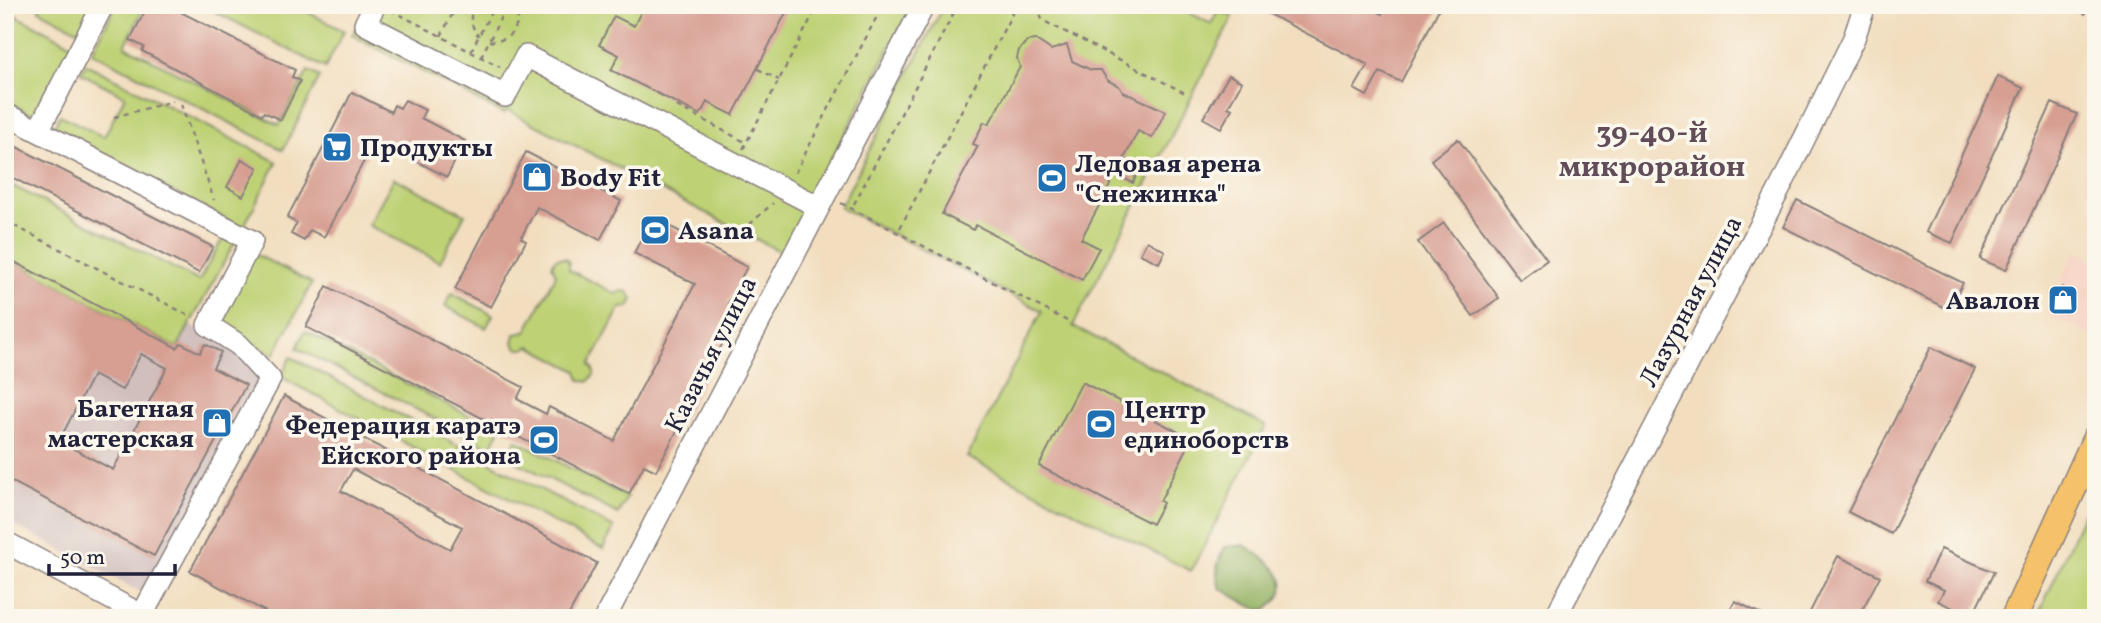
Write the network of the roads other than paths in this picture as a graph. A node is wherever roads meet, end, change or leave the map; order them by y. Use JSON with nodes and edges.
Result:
{"nodes":[{"id":1,"x":103,"y":5,"type":"edge"},
{"id":2,"x":375,"y":5,"type":"edge"},
{"id":3,"x":924,"y":5,"type":"edge"},
{"id":4,"x":1865,"y":5,"type":"edge"},
{"id":5,"x":5,"y":114,"type":"edge"},
{"id":6,"x":38,"y":131,"type":"junction"},
{"id":7,"x":822,"y":201,"type":"junction"},
{"id":8,"x":2096,"y":438,"type":"edge"},
{"id":9,"x":5,"y":542,"type":"edge"},
{"id":10,"x":145,"y":616,"type":"edge"},
{"id":11,"x":605,"y":618,"type":"edge"},
{"id":12,"x":1555,"y":618,"type":"edge"},
{"id":13,"x":2014,"y":618,"type":"edge"}],
"edges":[{"from":1,"to":6,"type":"street"},
{"from":2,"to":7,"type":"street"},
{"from":3,"to":7,"type":"street","name":"Казачья улица"},
{"from":4,"to":12,"type":"street","name":"Лазурная улица"},
{"from":5,"to":6,"type":"street"},
{"from":6,"to":10,"type":"street"},
{"from":7,"to":11,"type":"street","name":"Казачья улица"},
{"from":8,"to":13,"type":"main road"},
{"from":9,"to":10,"type":"street"}]}
